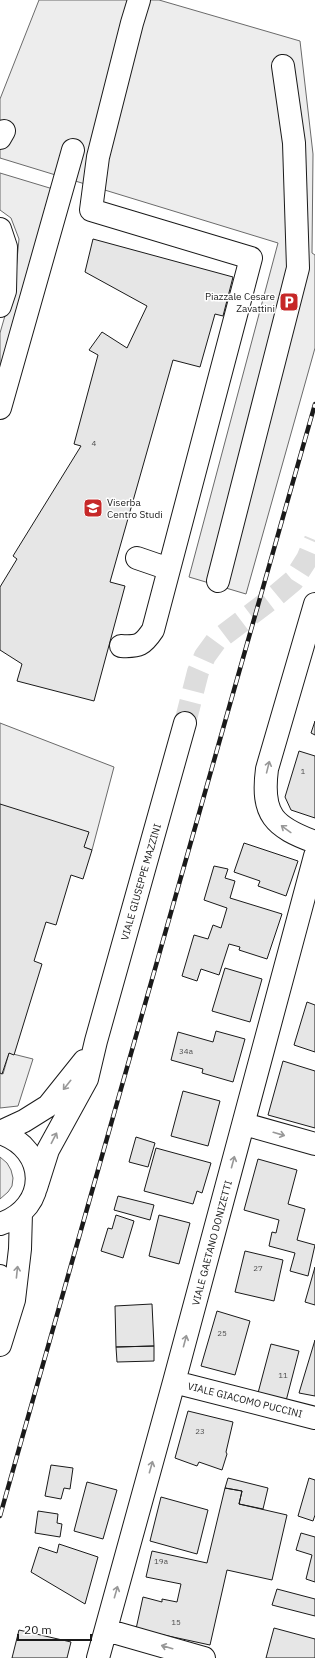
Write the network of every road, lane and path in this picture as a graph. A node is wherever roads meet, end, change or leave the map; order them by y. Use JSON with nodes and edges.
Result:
{"nodes":[{"id":1,"x":139,"y":0,"type":"edge"},
{"id":2,"x":283,"y":66,"type":"dead end"},
{"id":3,"x":73,"y":150,"type":"dead end"},
{"id":4,"x":0,"y":229,"type":"edge"},
{"id":5,"x":0,"y":306,"type":"edge"},
{"id":6,"x":0,"y":408,"type":"edge"},
{"id":7,"x":137,"y":558,"type":"dead end"},
{"id":8,"x":169,"y":569,"type":"junction"},
{"id":9,"x":218,"y":581,"type":"dead end"},
{"id":10,"x":315,"y":604,"type":"edge"},
{"id":11,"x":121,"y":646,"type":"dead end"},
{"id":12,"x":309,"y":650,"type":"edge"},
{"id":13,"x":185,"y":724,"type":"tunnel mouth"},
{"id":14,"x":315,"y":842,"type":"edge"},
{"id":15,"x":315,"y":856,"type":"edge"},
{"id":16,"x":96,"y":1041,"type":"junction"},
{"id":17,"x":244,"y":1124,"type":"junction"},
{"id":18,"x":0,"y":1132,"type":"edge"},
{"id":19,"x":315,"y":1144,"type":"edge"},
{"id":20,"x":36,"y":1188,"type":"junction"},
{"id":21,"x":21,"y":1213,"type":"junction"},
{"id":22,"x":0,"y":1224,"type":"edge"},
{"id":23,"x":0,"y":1276,"type":"edge"},
{"id":24,"x":6,"y":1324,"type":"junction"},
{"id":25,"x":0,"y":1345,"type":"edge"},
{"id":26,"x":174,"y":1382,"type":"junction"},
{"id":27,"x":315,"y":1418,"type":"edge"},
{"id":28,"x":106,"y":1630,"type":"junction"},
{"id":29,"x":98,"y":1658,"type":"edge"},
{"id":30,"x":204,"y":1658,"type":"edge"}],
"edges":[{"from":1,"to":8,"type":"street"},
{"from":2,"to":9,"type":"street"},
{"from":3,"to":6,"type":"street"},
{"from":4,"to":5,"type":"street"},
{"from":7,"to":8,"type":"street"},
{"from":8,"to":11,"type":"street"},
{"from":10,"to":12,"type":"street"},
{"from":14,"to":12,"type":"street","one_way":true},
{"from":13,"to":16,"type":"street","name":"VIALE GIUSEPPE MAZZINI"},
{"from":15,"to":17,"type":"street","name":"VIALE GAETANO DONIZETTI"},
{"from":16,"to":18,"type":"street","name":"VIALE GIUSEPPE MAZZINI","one_way":true},
{"from":20,"to":16,"type":"street","name":"VIALE GIUSEPPE MAZZINI","one_way":true},
{"from":17,"to":19,"type":"street","one_way":true},
{"from":26,"to":17,"type":"street","name":"VIALE GAETANO DONIZETTI","one_way":true},
{"from":18,"to":20,"type":"street"},
{"from":20,"to":21,"type":"street","name":"VIALE GIUSEPPE MAZZINI"},
{"from":21,"to":22,"type":"street"},
{"from":24,"to":21,"type":"street","one_way":true},
{"from":23,"to":24,"type":"street"},
{"from":24,"to":25,"type":"street"},
{"from":26,"to":27,"type":"street","name":"VIALE GIACOMO PUCCINI"},
{"from":28,"to":26,"type":"street","name":"VIALE GAETANO DONIZETTI","one_way":true},
{"from":28,"to":29,"type":"street","name":"VIALE GAETANO DONIZETTI"},
{"from":30,"to":28,"type":"street","one_way":true}]}
